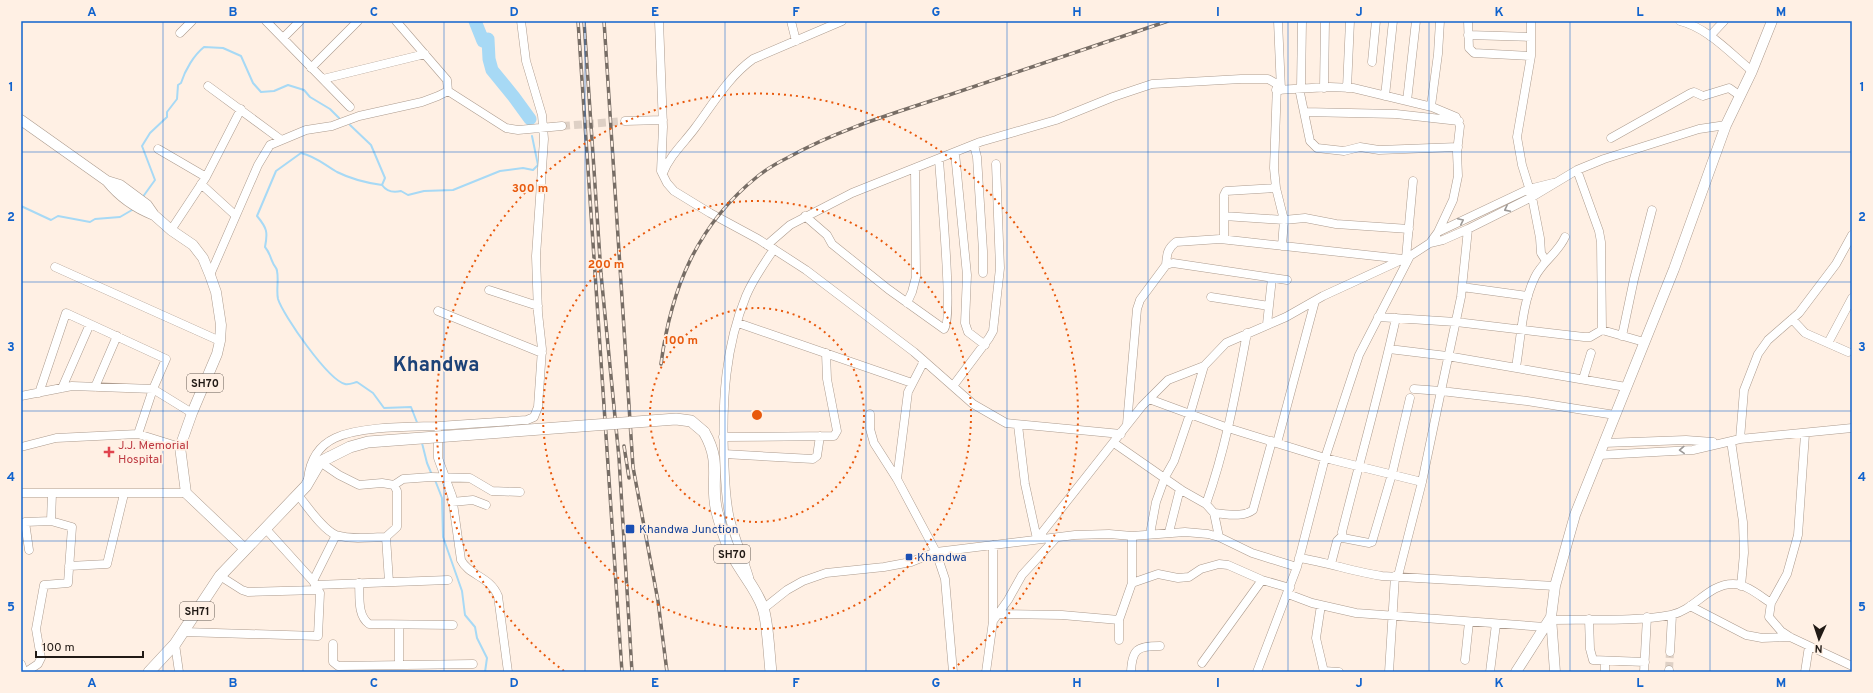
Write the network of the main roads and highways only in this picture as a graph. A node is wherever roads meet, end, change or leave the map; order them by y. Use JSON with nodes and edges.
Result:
{"nodes":[{"id":1,"x":1772,"y":21,"type":"edge"},
{"id":2,"x":21,"y":120,"type":"edge"},
{"id":3,"x":245,"y":549,"type":"junction"},
{"id":4,"x":1549,"y":621,"type":"junction"},
{"id":5,"x":149,"y":672,"type":"edge"},
{"id":6,"x":771,"y":672,"type":"edge"},
{"id":7,"x":1516,"y":672,"type":"edge"},
{"id":8,"x":1555,"y":672,"type":"edge"}],
"edges":[{"from":1,"to":4,"type":"main road"},
{"from":2,"to":3,"type":"main road","number":"SH70"},
{"from":3,"to":5,"type":"highway","number":"SH71"},
{"from":3,"to":6,"type":"highway","number":"SH70","bridge":true},
{"from":4,"to":7,"type":"main road"},
{"from":4,"to":8,"type":"main road"}]}
